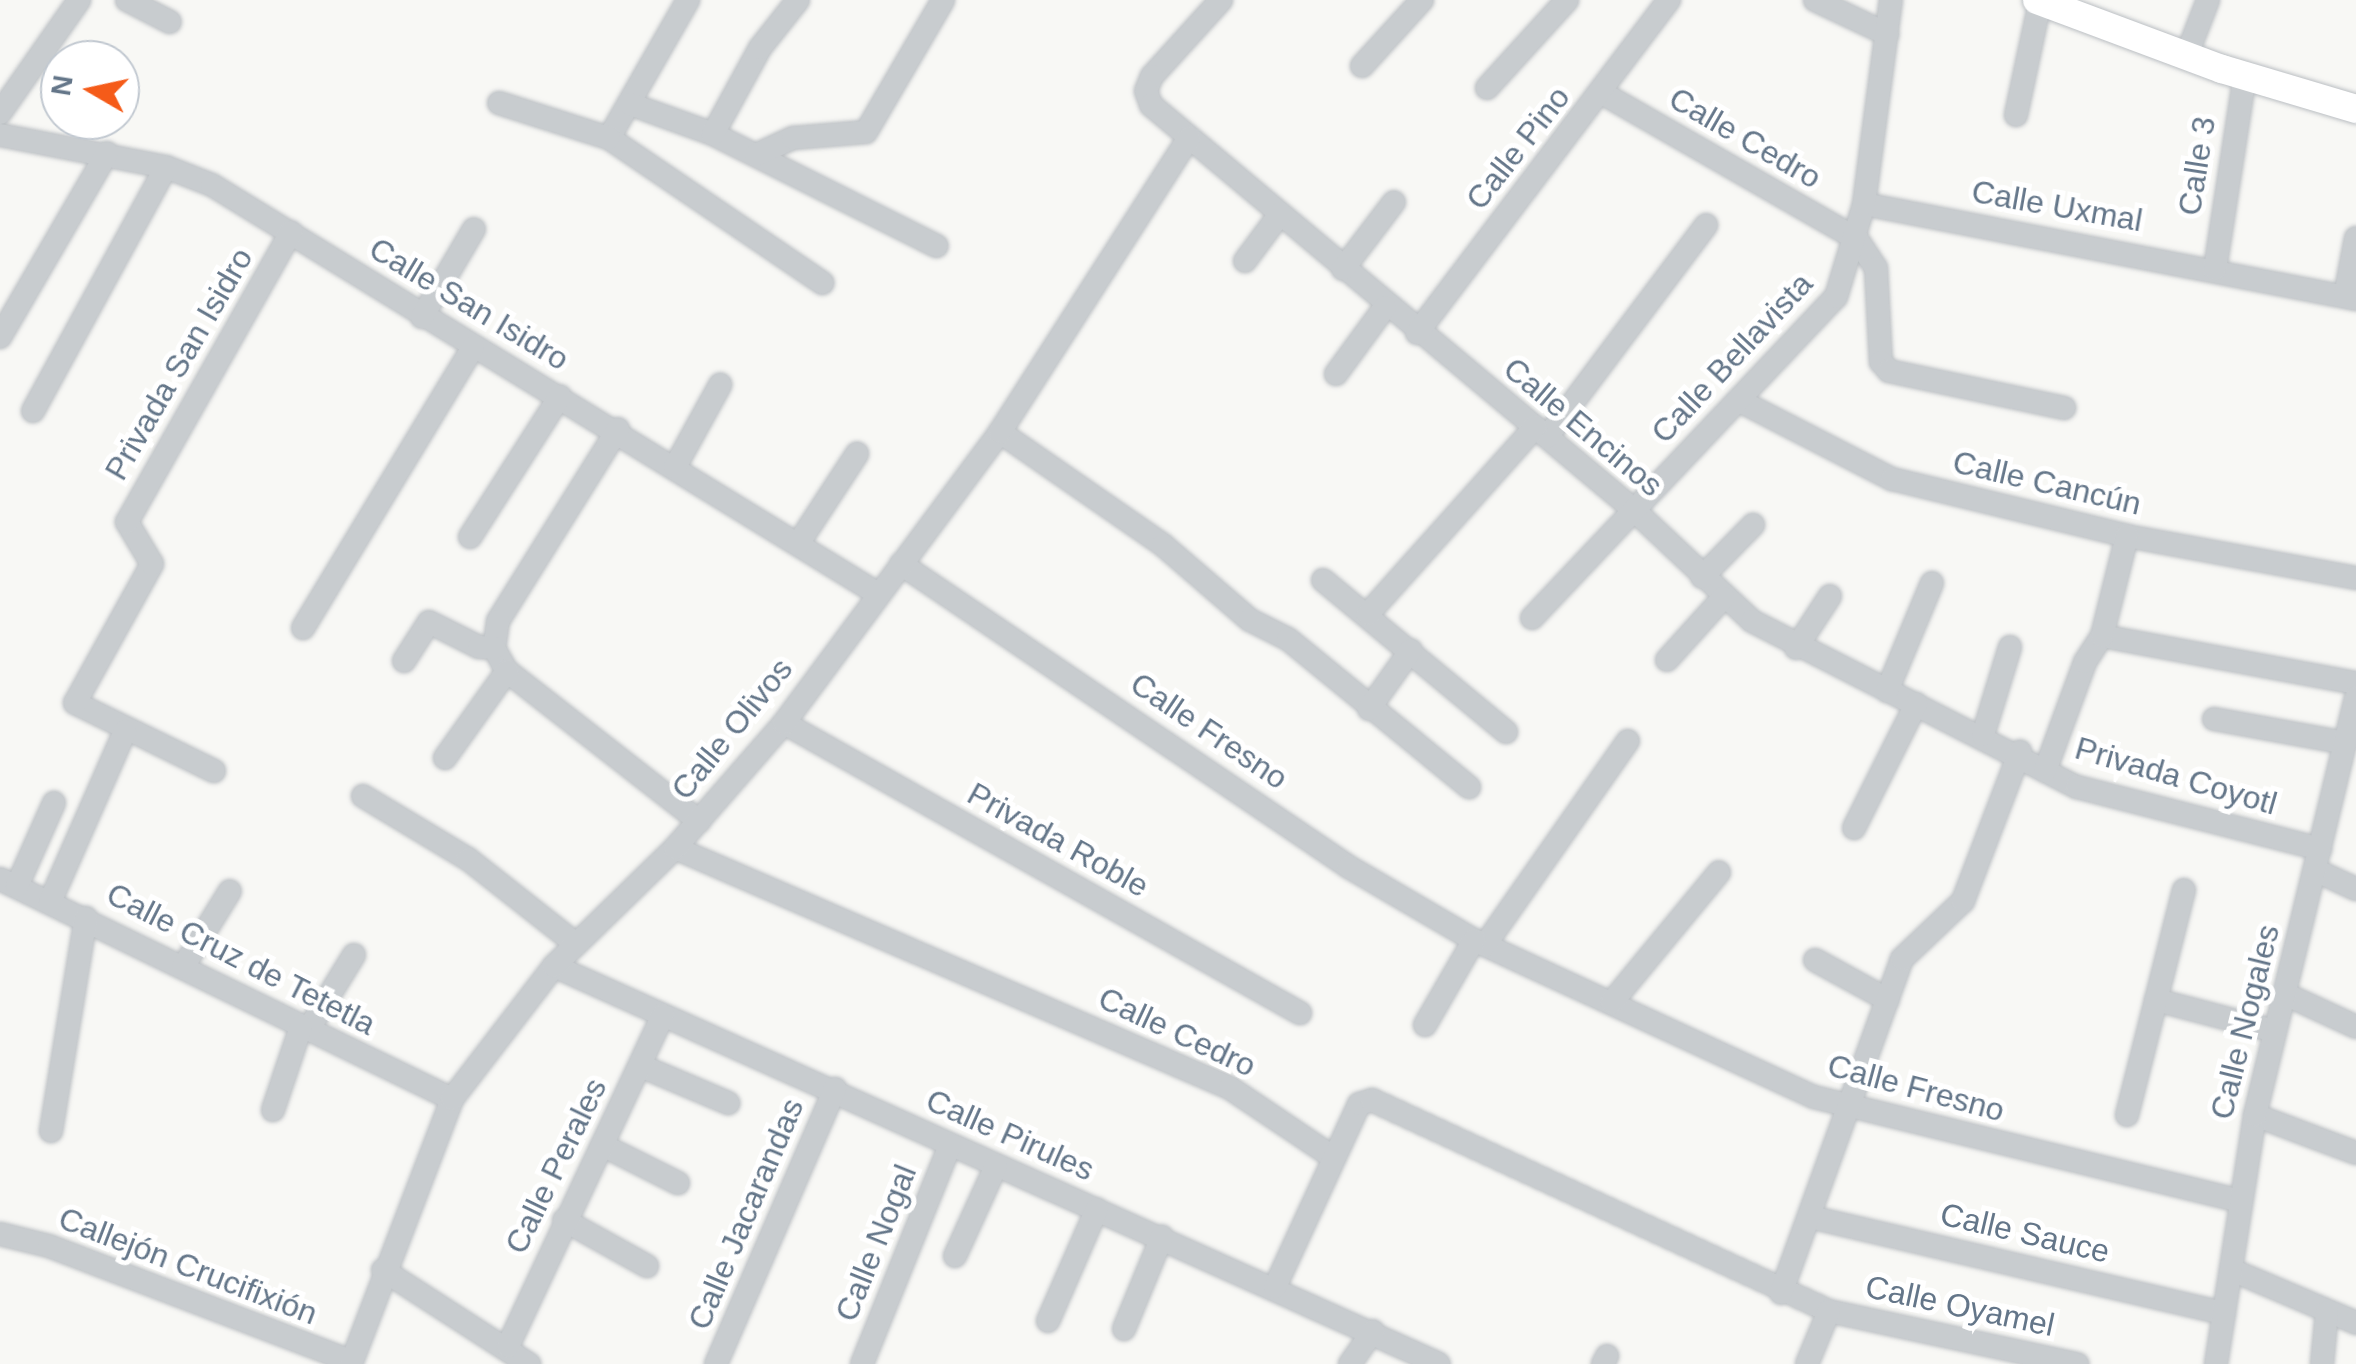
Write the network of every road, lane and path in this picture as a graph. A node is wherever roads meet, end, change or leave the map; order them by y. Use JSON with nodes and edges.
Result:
{"nodes":[{"id":1,"x":79,"y":0,"type":"edge"},
{"id":2,"x":126,"y":0,"type":"edge"},
{"id":3,"x":688,"y":0,"type":"edge"},
{"id":4,"x":798,"y":0,"type":"edge"},
{"id":5,"x":943,"y":0,"type":"edge"},
{"id":6,"x":1221,"y":0,"type":"edge"},
{"id":7,"x":1422,"y":0,"type":"edge"},
{"id":8,"x":1567,"y":0,"type":"edge"},
{"id":9,"x":1669,"y":0,"type":"edge"},
{"id":10,"x":1815,"y":0,"type":"edge"},
{"id":11,"x":1891,"y":0,"type":"edge"},
{"id":12,"x":2208,"y":0,"type":"edge"},
{"id":13,"x":2039,"y":1,"type":"edge"},
{"id":14,"x":170,"y":22,"type":"dead end"},
{"id":15,"x":1887,"y":34,"type":"junction"},
{"id":16,"x":2186,"y":57,"type":"junction"},
{"id":17,"x":1362,"y":66,"type":"dead end"},
{"id":18,"x":2244,"y":75,"type":"junction"},
{"id":19,"x":1487,"y":88,"type":"dead end"},
{"id":20,"x":1602,"y":93,"type":"junction"},
{"id":21,"x":500,"y":103,"type":"dead end"},
{"id":22,"x":630,"y":104,"type":"junction"},
{"id":23,"x":2356,"y":109,"type":"edge"},
{"id":24,"x":0,"y":113,"type":"edge"},
{"id":25,"x":2016,"y":115,"type":"dead end"},
{"id":26,"x":0,"y":134,"type":"edge"},
{"id":27,"x":713,"y":134,"type":"junction"},
{"id":28,"x":609,"y":138,"type":"junction"},
{"id":29,"x":1189,"y":138,"type":"junction"},
{"id":30,"x":107,"y":153,"type":"junction"},
{"id":31,"x":756,"y":155,"type":"junction"},
{"id":32,"x":166,"y":167,"type":"junction"},
{"id":33,"x":1394,"y":202,"type":"dead end"},
{"id":34,"x":1864,"y":204,"type":"junction"},
{"id":35,"x":1280,"y":214,"type":"junction"},
{"id":36,"x":1706,"y":225,"type":"dead end"},
{"id":37,"x":474,"y":229,"type":"dead end"},
{"id":38,"x":291,"y":232,"type":"junction"},
{"id":39,"x":2356,"y":238,"type":"edge"},
{"id":40,"x":1857,"y":239,"type":"junction"},
{"id":41,"x":936,"y":246,"type":"dead end"},
{"id":42,"x":1246,"y":261,"type":"dead end"},
{"id":43,"x":2215,"y":268,"type":"junction"},
{"id":44,"x":1343,"y":269,"type":"junction"},
{"id":45,"x":822,"y":282,"type":"dead end"},
{"id":46,"x":2351,"y":298,"type":"edge"},
{"id":47,"x":1385,"y":306,"type":"junction"},
{"id":48,"x":422,"y":317,"type":"junction"},
{"id":49,"x":1416,"y":333,"type":"junction"},
{"id":50,"x":0,"y":338,"type":"edge"},
{"id":51,"x":474,"y":347,"type":"junction"},
{"id":52,"x":1336,"y":374,"type":"dead end"},
{"id":53,"x":720,"y":385,"type":"dead end"},
{"id":54,"x":560,"y":396,"type":"junction"},
{"id":55,"x":1740,"y":401,"type":"junction"},
{"id":56,"x":2064,"y":408,"type":"dead end"},
{"id":57,"x":33,"y":412,"type":"dead end"},
{"id":58,"x":618,"y":429,"type":"junction"},
{"id":59,"x":1000,"y":432,"type":"junction"},
{"id":60,"x":1541,"y":432,"type":"junction"},
{"id":61,"x":856,"y":454,"type":"dead end"},
{"id":62,"x":675,"y":466,"type":"junction"},
{"id":63,"x":1634,"y":510,"type":"junction"},
{"id":64,"x":1753,"y":525,"type":"dead end"},
{"id":65,"x":2127,"y":536,"type":"junction"},
{"id":66,"x":470,"y":537,"type":"dead end"},
{"id":67,"x":798,"y":544,"type":"junction"},
{"id":68,"x":901,"y":564,"type":"junction"},
{"id":69,"x":1702,"y":577,"type":"junction"},
{"id":70,"x":2356,"y":578,"type":"edge"},
{"id":71,"x":1323,"y":580,"type":"dead end"},
{"id":72,"x":1932,"y":583,"type":"dead end"},
{"id":73,"x":878,"y":594,"type":"junction"},
{"id":74,"x":1830,"y":596,"type":"dead end"},
{"id":75,"x":1723,"y":598,"type":"junction"},
{"id":76,"x":1368,"y":614,"type":"junction"},
{"id":77,"x":1532,"y":618,"type":"dead end"},
{"id":78,"x":303,"y":628,"type":"dead end"},
{"id":79,"x":2102,"y":636,"type":"junction"},
{"id":80,"x":2010,"y":647,"type":"dead end"},
{"id":81,"x":494,"y":648,"type":"junction"},
{"id":82,"x":1796,"y":648,"type":"junction"},
{"id":83,"x":1411,"y":650,"type":"junction"},
{"id":84,"x":1667,"y":660,"type":"dead end"},
{"id":85,"x":404,"y":661,"type":"dead end"},
{"id":86,"x":507,"y":670,"type":"junction"},
{"id":87,"x":2356,"y":683,"type":"edge"},
{"id":88,"x":1887,"y":690,"type":"junction"},
{"id":89,"x":2356,"y":698,"type":"edge"},
{"id":90,"x":1916,"y":704,"type":"junction"},
{"id":91,"x":1368,"y":709,"type":"junction"},
{"id":92,"x":2214,"y":718,"type":"dead end"},
{"id":93,"x":784,"y":724,"type":"junction"},
{"id":94,"x":124,"y":731,"type":"junction"},
{"id":95,"x":1506,"y":732,"type":"dead end"},
{"id":96,"x":1984,"y":735,"type":"junction"},
{"id":97,"x":1628,"y":741,"type":"dead end"},
{"id":98,"x":2020,"y":752,"type":"junction"},
{"id":99,"x":2348,"y":756,"type":"edge"},
{"id":100,"x":445,"y":758,"type":"dead end"},
{"id":101,"x":214,"y":771,"type":"dead end"},
{"id":102,"x":2045,"y":771,"type":"junction"},
{"id":103,"x":1468,"y":787,"type":"dead end"},
{"id":104,"x":364,"y":796,"type":"dead end"},
{"id":105,"x":54,"y":803,"type":"dead end"},
{"id":106,"x":700,"y":822,"type":"junction"},
{"id":107,"x":1854,"y":828,"type":"dead end"},
{"id":108,"x":675,"y":848,"type":"junction"},
{"id":109,"x":2318,"y":860,"type":"junction"},
{"id":110,"x":1719,"y":872,"type":"dead end"},
{"id":111,"x":9,"y":883,"type":"edge"},
{"id":112,"x":2356,"y":889,"type":"edge"},
{"id":113,"x":2184,"y":890,"type":"dead end"},
{"id":114,"x":230,"y":892,"type":"dead end"},
{"id":115,"x":50,"y":902,"type":"junction"},
{"id":116,"x":86,"y":918,"type":"junction"},
{"id":117,"x":1479,"y":943,"type":"junction"},
{"id":118,"x":576,"y":944,"type":"junction"},
{"id":119,"x":354,"y":954,"type":"dead end"},
{"id":120,"x":1815,"y":960,"type":"dead end"},
{"id":121,"x":554,"y":966,"type":"junction"},
{"id":122,"x":183,"y":967,"type":"junction"},
{"id":123,"x":2285,"y":994,"type":"junction"},
{"id":124,"x":1888,"y":1000,"type":"junction"},
{"id":125,"x":2156,"y":1000,"type":"junction"},
{"id":126,"x":1612,"y":1002,"type":"junction"},
{"id":127,"x":1300,"y":1013,"type":"dead end"},
{"id":128,"x":663,"y":1015,"type":"junction"},
{"id":129,"x":1425,"y":1025,"type":"dead end"},
{"id":130,"x":2356,"y":1026,"type":"edge"},
{"id":131,"x":304,"y":1028,"type":"junction"},
{"id":132,"x":2275,"y":1031,"type":"junction"},
{"id":133,"x":641,"y":1066,"type":"junction"},
{"id":134,"x":835,"y":1089,"type":"junction"},
{"id":135,"x":452,"y":1099,"type":"junction"},
{"id":136,"x":728,"y":1103,"type":"dead end"},
{"id":137,"x":1844,"y":1107,"type":"junction"},
{"id":138,"x":272,"y":1110,"type":"dead end"},
{"id":139,"x":2255,"y":1115,"type":"junction"},
{"id":140,"x":2127,"y":1116,"type":"dead end"},
{"id":141,"x":51,"y":1131,"type":"dead end"},
{"id":142,"x":602,"y":1145,"type":"junction"},
{"id":143,"x":950,"y":1145,"type":"junction"},
{"id":144,"x":2356,"y":1153,"type":"edge"},
{"id":145,"x":1334,"y":1158,"type":"junction"},
{"id":146,"x":996,"y":1166,"type":"junction"},
{"id":147,"x":678,"y":1182,"type":"dead end"},
{"id":148,"x":2238,"y":1200,"type":"junction"},
{"id":149,"x":1097,"y":1209,"type":"junction"},
{"id":150,"x":1810,"y":1217,"type":"junction"},
{"id":151,"x":564,"y":1220,"type":"junction"},
{"id":152,"x":0,"y":1234,"type":"edge"},
{"id":153,"x":1162,"y":1237,"type":"junction"},
{"id":154,"x":955,"y":1256,"type":"dead end"},
{"id":155,"x":647,"y":1266,"type":"dead end"},
{"id":156,"x":383,"y":1270,"type":"junction"},
{"id":157,"x":2232,"y":1270,"type":"junction"},
{"id":158,"x":1275,"y":1286,"type":"junction"},
{"id":159,"x":1782,"y":1293,"type":"junction"},
{"id":160,"x":1829,"y":1310,"type":"junction"},
{"id":161,"x":2224,"y":1312,"type":"junction"},
{"id":162,"x":2327,"y":1312,"type":"junction"},
{"id":163,"x":1048,"y":1321,"type":"dead end"},
{"id":164,"x":2356,"y":1324,"type":"edge"},
{"id":165,"x":1124,"y":1330,"type":"dead end"},
{"id":166,"x":1372,"y":1331,"type":"junction"},
{"id":167,"x":508,"y":1346,"type":"junction"},
{"id":168,"x":871,"y":1361,"type":"edge"},
{"id":169,"x":352,"y":1363,"type":"edge"},
{"id":170,"x":529,"y":1364,"type":"edge"},
{"id":171,"x":716,"y":1364,"type":"edge"},
{"id":172,"x":1350,"y":1364,"type":"edge"},
{"id":173,"x":1439,"y":1364,"type":"edge"},
{"id":174,"x":1807,"y":1364,"type":"edge"},
{"id":175,"x":2077,"y":1364,"type":"edge"},
{"id":176,"x":2216,"y":1364,"type":"edge"},
{"id":177,"x":2322,"y":1364,"type":"edge"}],
"edges":[{"from":1,"to":24,"type":"street"},
{"from":2,"to":14,"type":"street"},
{"from":3,"to":22,"type":"street"},
{"from":4,"to":27,"type":"street"},
{"from":5,"to":31,"type":"street"},
{"from":6,"to":29,"type":"street","name":"Calle Encinos"},
{"from":7,"to":17,"type":"street"},
{"from":8,"to":19,"type":"street"},
{"from":9,"to":20,"type":"street","name":"Calle Pino"},
{"from":10,"to":15,"type":"street"},
{"from":11,"to":15,"type":"street","name":"Calle Bellavista"},
{"from":12,"to":16,"type":"street"},
{"from":13,"to":16,"type":"main road"},
{"from":13,"to":25,"type":"street"},
{"from":15,"to":34,"type":"street","name":"Calle Bellavista"},
{"from":16,"to":18,"type":"main road"},
{"from":18,"to":23,"type":"main road"},
{"from":18,"to":43,"type":"street","name":"Calle 3"},
{"from":20,"to":40,"type":"street","name":"Calle Cedro"},
{"from":20,"to":49,"type":"street","name":"Calle Pino"},
{"from":21,"to":28,"type":"street"},
{"from":22,"to":27,"type":"street"},
{"from":22,"to":28,"type":"street"},
{"from":26,"to":30,"type":"street","name":"Calle San Isidro"},
{"from":27,"to":31,"type":"street"},
{"from":28,"to":45,"type":"street"},
{"from":29,"to":35,"type":"street","name":"Calle Encinos"},
{"from":29,"to":59,"type":"street","name":"Calle Olivos"},
{"from":30,"to":32,"type":"street","name":"Calle San Isidro"},
{"from":30,"to":50,"type":"street"},
{"from":31,"to":41,"type":"street"},
{"from":32,"to":38,"type":"street","name":"Calle San Isidro"},
{"from":32,"to":57,"type":"street"},
{"from":33,"to":44,"type":"street"},
{"from":34,"to":40,"type":"street","name":"Calle Bellavista"},
{"from":34,"to":43,"type":"street","name":"Calle Uxmal"},
{"from":35,"to":42,"type":"street"},
{"from":35,"to":44,"type":"street","name":"Calle Encinos"},
{"from":36,"to":60,"type":"street"},
{"from":37,"to":48,"type":"street"},
{"from":38,"to":48,"type":"street","name":"Calle San Isidro"},
{"from":38,"to":94,"type":"street","name":"Privada San Isidro"},
{"from":39,"to":46,"type":"street"},
{"from":40,"to":55,"type":"street","name":"Calle Bellavista"},
{"from":40,"to":56,"type":"street"},
{"from":43,"to":46,"type":"street","name":"Calle Uxmal"},
{"from":44,"to":47,"type":"street","name":"Calle Encinos"},
{"from":47,"to":49,"type":"street","name":"Calle Encinos"},
{"from":47,"to":52,"type":"street"},
{"from":48,"to":51,"type":"street","name":"Calle San Isidro"},
{"from":49,"to":60,"type":"street","name":"Calle Encinos"},
{"from":51,"to":54,"type":"street","name":"Calle San Isidro"},
{"from":51,"to":78,"type":"street"},
{"from":53,"to":62,"type":"street"},
{"from":54,"to":58,"type":"street","name":"Calle San Isidro"},
{"from":54,"to":66,"type":"street"},
{"from":55,"to":63,"type":"street","name":"Calle Bellavista"},
{"from":55,"to":65,"type":"street","name":"Calle Cancún"},
{"from":58,"to":62,"type":"street","name":"Calle San Isidro"},
{"from":58,"to":81,"type":"street"},
{"from":59,"to":68,"type":"street","name":"Calle Olivos"},
{"from":59,"to":91,"type":"street"},
{"from":60,"to":63,"type":"street","name":"Calle Encinos"},
{"from":60,"to":76,"type":"street"},
{"from":61,"to":67,"type":"street"},
{"from":62,"to":67,"type":"street","name":"Calle San Isidro"},
{"from":63,"to":69,"type":"street","name":"Calle Encinos"},
{"from":63,"to":77,"type":"street"},
{"from":64,"to":69,"type":"street"},
{"from":65,"to":70,"type":"street","name":"Calle Cancún"},
{"from":65,"to":79,"type":"street"},
{"from":67,"to":73,"type":"street","name":"Calle San Isidro"},
{"from":68,"to":73,"type":"street","name":"Calle Olivos"},
{"from":68,"to":117,"type":"street","name":"Calle Fresno"},
{"from":69,"to":75,"type":"street","name":"Calle Encinos"},
{"from":71,"to":76,"type":"street"},
{"from":72,"to":88,"type":"street"},
{"from":73,"to":93,"type":"street","name":"Calle Olivos"},
{"from":74,"to":82,"type":"street"},
{"from":75,"to":82,"type":"street","name":"Calle Encinos"},
{"from":75,"to":84,"type":"street"},
{"from":76,"to":83,"type":"street"},
{"from":79,"to":87,"type":"street"},
{"from":79,"to":102,"type":"street"},
{"from":80,"to":96,"type":"street"},
{"from":81,"to":85,"type":"street"},
{"from":81,"to":86,"type":"street"},
{"from":82,"to":88,"type":"street","name":"Calle Encinos"},
{"from":83,"to":91,"type":"street"},
{"from":83,"to":95,"type":"street"},
{"from":86,"to":100,"type":"street"},
{"from":86,"to":106,"type":"street"},
{"from":88,"to":90,"type":"street","name":"Calle Encinos"},
{"from":89,"to":99,"type":"street","name":"Calle Nogales"},
{"from":90,"to":96,"type":"street","name":"Calle Encinos"},
{"from":90,"to":107,"type":"street"},
{"from":91,"to":103,"type":"street"},
{"from":92,"to":99,"type":"street"},
{"from":93,"to":106,"type":"street","name":"Calle Olivos"},
{"from":93,"to":127,"type":"street","name":"Privada Roble"},
{"from":94,"to":101,"type":"street"},
{"from":94,"to":115,"type":"street"},
{"from":96,"to":98,"type":"street","name":"Calle Encinos"},
{"from":97,"to":117,"type":"street"},
{"from":98,"to":102,"type":"street","name":"Privada Coyotl"},
{"from":98,"to":124,"type":"street"},
{"from":99,"to":109,"type":"street","name":"Calle Nogales"},
{"from":102,"to":109,"type":"street","name":"Privada Coyotl"},
{"from":104,"to":118,"type":"street"},
{"from":105,"to":111,"type":"street"},
{"from":106,"to":108,"type":"street","name":"Calle Olivos"},
{"from":108,"to":118,"type":"street","name":"Calle Olivos"},
{"from":108,"to":145,"type":"street","name":"Calle Cedro"},
{"from":109,"to":112,"type":"street","name":"Privada Coyotl"},
{"from":109,"to":123,"type":"street","name":"Calle Nogales"},
{"from":110,"to":126,"type":"street"},
{"from":111,"to":115,"type":"street","name":"Calle Cruz de Tetetla"},
{"from":113,"to":125,"type":"street"},
{"from":114,"to":122,"type":"street"},
{"from":115,"to":116,"type":"street","name":"Calle Cruz de Tetetla"},
{"from":116,"to":122,"type":"street","name":"Calle Cruz de Tetetla"},
{"from":116,"to":141,"type":"street"},
{"from":117,"to":126,"type":"street","name":"Calle Fresno"},
{"from":117,"to":129,"type":"street"},
{"from":118,"to":121,"type":"street","name":"Calle Olivos"},
{"from":119,"to":131,"type":"street"},
{"from":120,"to":124,"type":"street"},
{"from":121,"to":128,"type":"street","name":"Calle Pirules"},
{"from":121,"to":135,"type":"street","name":"Calle Olivos"},
{"from":122,"to":131,"type":"street","name":"Calle Cruz de Tetetla"},
{"from":123,"to":130,"type":"street"},
{"from":123,"to":132,"type":"street","name":"Calle Nogales"},
{"from":124,"to":137,"type":"street"},
{"from":125,"to":132,"type":"street"},
{"from":125,"to":140,"type":"street"},
{"from":126,"to":137,"type":"street","name":"Calle Fresno"},
{"from":128,"to":133,"type":"street","name":"Calle Perales"},
{"from":128,"to":134,"type":"street","name":"Calle Pirules"},
{"from":131,"to":135,"type":"street","name":"Calle Cruz de Tetetla"},
{"from":131,"to":138,"type":"street"},
{"from":132,"to":139,"type":"street","name":"Calle Nogales"},
{"from":133,"to":136,"type":"street"},
{"from":133,"to":142,"type":"street","name":"Calle Perales"},
{"from":134,"to":143,"type":"street","name":"Calle Pirules"},
{"from":134,"to":171,"type":"street","name":"Calle Jacarandas"},
{"from":135,"to":156,"type":"street","name":"Calle Olivos"},
{"from":137,"to":148,"type":"street","name":"Calle Fresno"},
{"from":137,"to":150,"type":"street"},
{"from":139,"to":144,"type":"street"},
{"from":139,"to":148,"type":"street","name":"Calle Nogales"},
{"from":142,"to":147,"type":"street"},
{"from":142,"to":151,"type":"street","name":"Calle Perales"},
{"from":143,"to":146,"type":"street","name":"Calle Pirules"},
{"from":143,"to":168,"type":"street","name":"Calle Nogal"},
{"from":145,"to":158,"type":"street"},
{"from":145,"to":159,"type":"street"},
{"from":146,"to":149,"type":"street","name":"Calle Pirules"},
{"from":146,"to":154,"type":"street"},
{"from":148,"to":157,"type":"street","name":"Calle Nogales"},
{"from":149,"to":153,"type":"street","name":"Calle Pirules"},
{"from":149,"to":163,"type":"street"},
{"from":150,"to":159,"type":"street"},
{"from":150,"to":161,"type":"street","name":"Calle Sauce"},
{"from":151,"to":155,"type":"street"},
{"from":151,"to":167,"type":"street","name":"Calle Perales"},
{"from":152,"to":169,"type":"street","name":"Callejón Crucifixión"},
{"from":153,"to":158,"type":"street","name":"Calle Pirules"},
{"from":153,"to":165,"type":"street"},
{"from":156,"to":167,"type":"street"},
{"from":156,"to":169,"type":"street","name":"Calle Olivos"},
{"from":157,"to":161,"type":"street","name":"Calle Nogales"},
{"from":157,"to":162,"type":"street"},
{"from":158,"to":166,"type":"street","name":"Calle Pirules"},
{"from":159,"to":160,"type":"street"},
{"from":160,"to":174,"type":"street"},
{"from":160,"to":175,"type":"street","name":"Calle Oyamel"},
{"from":161,"to":176,"type":"street","name":"Calle Nogales"},
{"from":162,"to":164,"type":"street"},
{"from":162,"to":177,"type":"street"},
{"from":166,"to":172,"type":"street"},
{"from":166,"to":173,"type":"street","name":"Calle Pirules"},
{"from":167,"to":170,"type":"street"}]}
